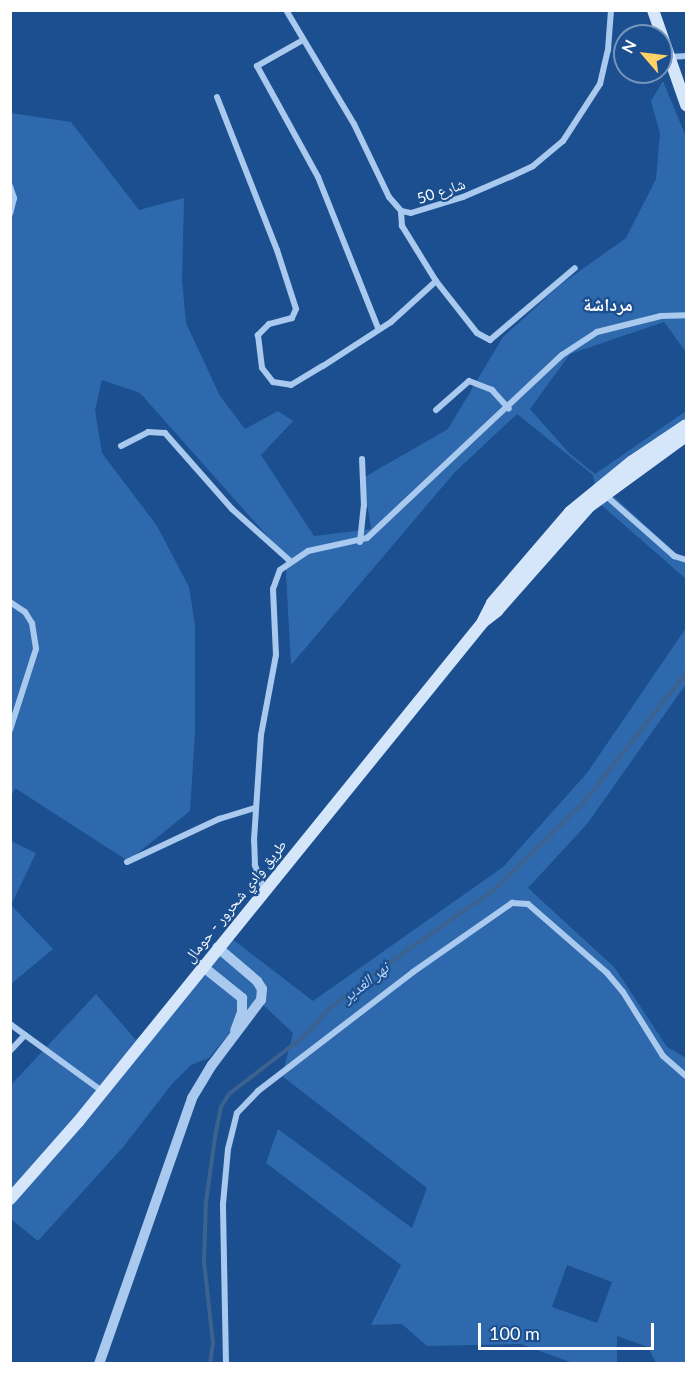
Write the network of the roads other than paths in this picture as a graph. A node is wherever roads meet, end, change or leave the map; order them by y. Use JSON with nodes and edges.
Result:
{"nodes":[{"id":1,"x":286,"y":10,"type":"edge"},
{"id":2,"x":610,"y":10,"type":"edge"},
{"id":3,"x":303,"y":40,"type":"junction"},
{"id":4,"x":673,"y":68,"type":"edge"},
{"id":5,"x":217,"y":97,"type":"dead end"},
{"id":6,"x":687,"y":105,"type":"edge"},
{"id":7,"x":10,"y":186,"type":"edge"},
{"id":8,"x":401,"y":211,"type":"junction"},
{"id":9,"x":10,"y":214,"type":"edge"},
{"id":10,"x":575,"y":268,"type":"dead end"},
{"id":11,"x":436,"y":281,"type":"junction"},
{"id":12,"x":687,"y":315,"type":"edge"},
{"id":13,"x":378,"y":328,"type":"junction"},
{"id":14,"x":509,"y":409,"type":"junction"},
{"id":15,"x":436,"y":410,"type":"dead end"},
{"id":16,"x":687,"y":425,"type":"edge"},
{"id":17,"x":687,"y":435,"type":"edge"},
{"id":18,"x":121,"y":446,"type":"dead end"},
{"id":19,"x":362,"y":459,"type":"dead end"},
{"id":20,"x":600,"y":491,"type":"junction"},
{"id":21,"x":360,"y":542,"type":"junction"},
{"id":22,"x":289,"y":560,"type":"junction"},
{"id":23,"x":687,"y":560,"type":"edge"},
{"id":24,"x":10,"y":602,"type":"edge"},
{"id":25,"x":10,"y":730,"type":"edge"},
{"id":26,"x":255,"y":808,"type":"junction"},
{"id":27,"x":127,"y":862,"type":"dead end"},
{"id":28,"x":264,"y":890,"type":"junction"},
{"id":29,"x":217,"y":946,"type":"junction"},
{"id":30,"x":201,"y":965,"type":"junction"},
{"id":31,"x":10,"y":1024,"type":"edge"},
{"id":32,"x":26,"y":1035,"type":"junction"},
{"id":33,"x":229,"y":1043,"type":"junction"},
{"id":34,"x":10,"y":1051,"type":"edge"},
{"id":35,"x":687,"y":1076,"type":"edge"},
{"id":36,"x":102,"y":1091,"type":"junction"},
{"id":37,"x":10,"y":1198,"type":"edge"},
{"id":38,"x":99,"y":1364,"type":"edge"},
{"id":39,"x":226,"y":1364,"type":"edge"}],
"edges":[{"from":1,"to":3,"type":"street","name":"شارع 50"},
{"from":2,"to":8,"type":"street","name":"شارع 50"},
{"from":3,"to":8,"type":"street","name":"شارع 50"},
{"from":3,"to":13,"type":"street"},
{"from":4,"to":6,"type":"main road"},
{"from":5,"to":13,"type":"street"},
{"from":7,"to":9,"type":"street"},
{"from":8,"to":11,"type":"street"},
{"from":10,"to":11,"type":"street"},
{"from":11,"to":13,"type":"street"},
{"from":12,"to":14,"type":"street"},
{"from":14,"to":15,"type":"street"},
{"from":14,"to":21,"type":"street"},
{"from":16,"to":20,"type":"main road"},
{"from":17,"to":20,"type":"main road","name":"طريق وادي شحرور - حومال"},
{"from":18,"to":22,"type":"street"},
{"from":19,"to":21,"type":"street"},
{"from":20,"to":23,"type":"street"},
{"from":20,"to":28,"type":"main road","name":"طريق وادي شحرور - حومال"},
{"from":21,"to":22,"type":"street"},
{"from":22,"to":26,"type":"street"},
{"from":24,"to":25,"type":"street"},
{"from":26,"to":27,"type":"street"},
{"from":26,"to":28,"type":"street"},
{"from":28,"to":29,"type":"main road","name":"طريق وادي شحرور - حومال"},
{"from":29,"to":30,"type":"main road","name":"طريق وادي شحرور - حومال"},
{"from":29,"to":33,"type":"street"},
{"from":30,"to":33,"type":"street"},
{"from":30,"to":36,"type":"main road","name":"طريق وادي شحرور - حومال"},
{"from":31,"to":32,"type":"street"},
{"from":32,"to":34,"type":"street"},
{"from":32,"to":36,"type":"street"},
{"from":33,"to":38,"type":"street"},
{"from":35,"to":39,"type":"street"},
{"from":36,"to":37,"type":"main road","name":"طريق وادي شحرور - حومال"}]}
